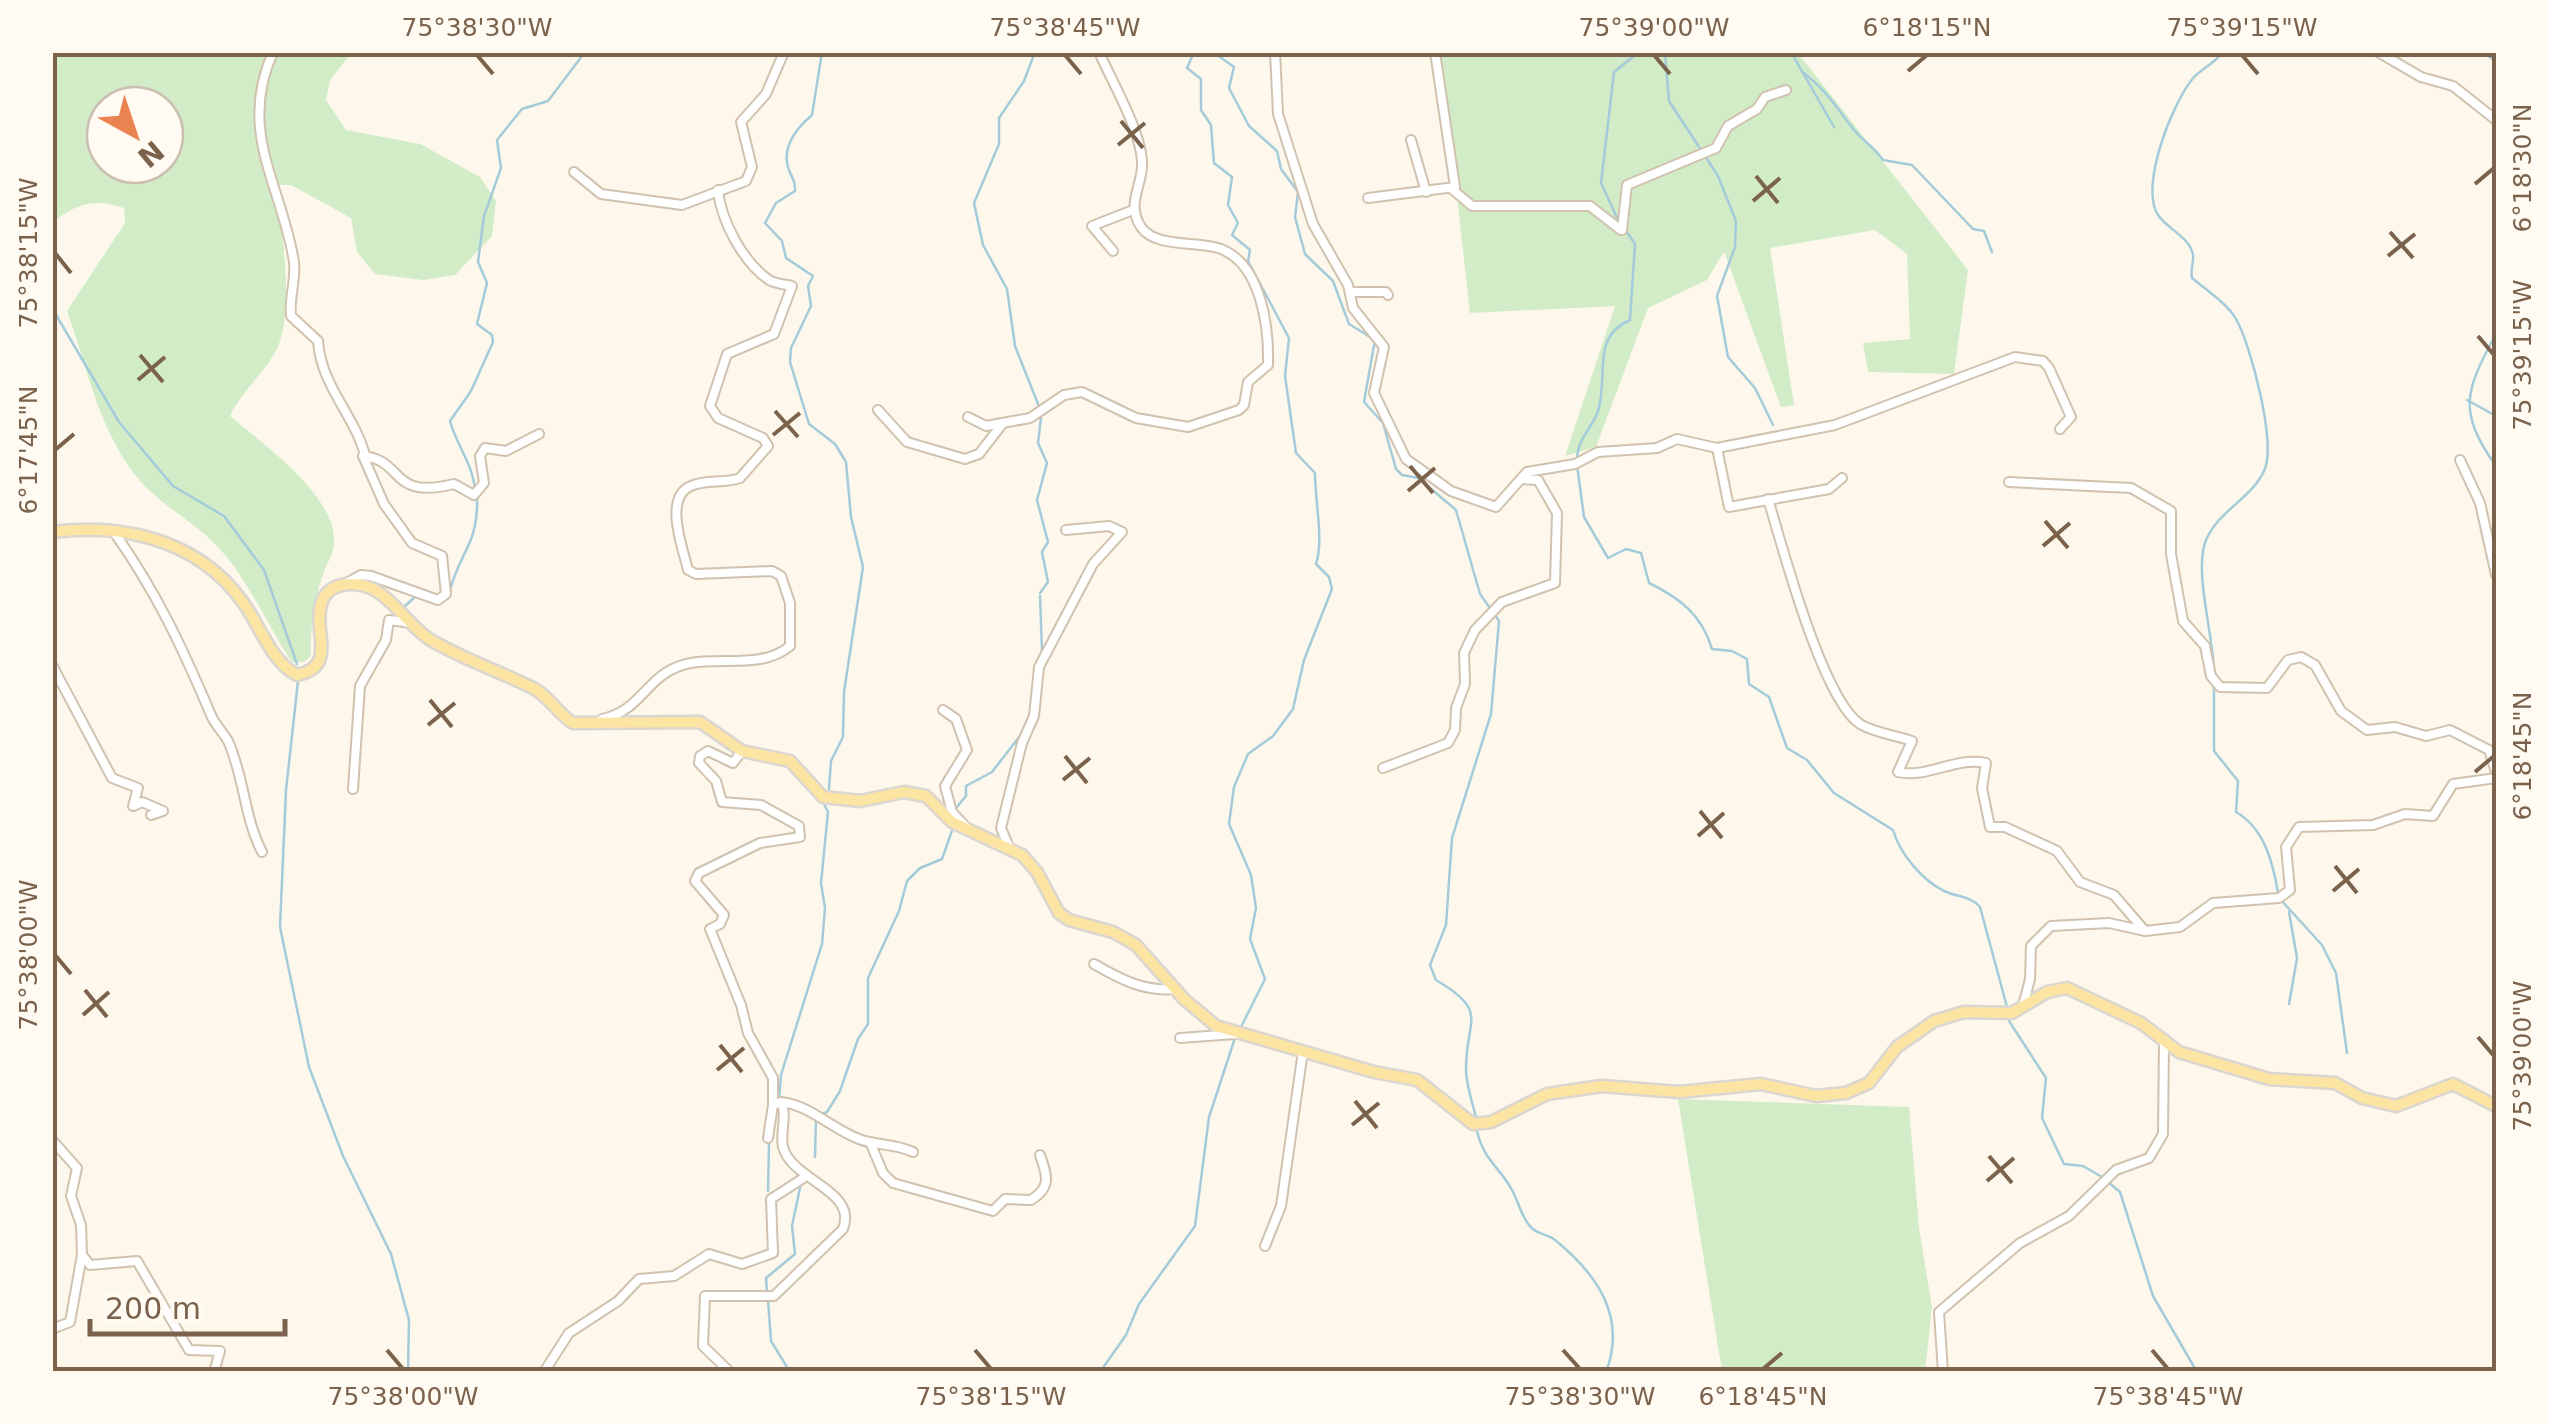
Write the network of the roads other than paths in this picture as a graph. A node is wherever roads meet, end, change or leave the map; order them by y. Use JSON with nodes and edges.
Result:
{"nodes":[{"id":1,"x":273,"y":52,"type":"edge"},
{"id":2,"x":784,"y":52,"type":"edge"},
{"id":3,"x":1100,"y":52,"type":"edge"},
{"id":4,"x":1275,"y":52,"type":"edge"},
{"id":5,"x":1435,"y":52,"type":"edge"},
{"id":6,"x":2378,"y":52,"type":"edge"},
{"id":7,"x":1786,"y":90,"type":"dead end"},
{"id":8,"x":2496,"y":120,"type":"edge"},
{"id":9,"x":1411,"y":140,"type":"dead end"},
{"id":10,"x":574,"y":172,"type":"dead end"},
{"id":11,"x":1452,"y":189,"type":"junction"},
{"id":12,"x":718,"y":190,"type":"junction"},
{"id":13,"x":1426,"y":192,"type":"junction"},
{"id":14,"x":1368,"y":198,"type":"dead end"},
{"id":15,"x":1133,"y":210,"type":"junction"},
{"id":16,"x":1113,"y":251,"type":"dead end"},
{"id":17,"x":1350,"y":292,"type":"junction"},
{"id":18,"x":1388,"y":295,"type":"dead end"},
{"id":19,"x":878,"y":410,"type":"dead end"},
{"id":20,"x":968,"y":418,"type":"dead end"},
{"id":21,"x":1007,"y":420,"type":"junction"},
{"id":22,"x":2060,"y":429,"type":"dead end"},
{"id":23,"x":539,"y":434,"type":"dead end"},
{"id":24,"x":1717,"y":448,"type":"junction"},
{"id":25,"x":365,"y":455,"type":"junction"},
{"id":26,"x":2460,"y":460,"type":"dead end"},
{"id":27,"x":1842,"y":478,"type":"dead end"},
{"id":28,"x":1518,"y":480,"type":"junction"},
{"id":29,"x":2010,"y":482,"type":"dead end"},
{"id":30,"x":1768,"y":499,"type":"junction"},
{"id":31,"x":1066,"y":530,"type":"dead end"},
{"id":32,"x":52,"y":532,"type":"edge"},
{"id":33,"x":114,"y":532,"type":"junction"},
{"id":34,"x":2496,"y":574,"type":"edge"},
{"id":35,"x":343,"y":585,"type":"junction"},
{"id":36,"x":410,"y":623,"type":"junction"},
{"id":37,"x":52,"y":665,"type":"edge"},
{"id":38,"x":943,"y":710,"type":"dead end"},
{"id":39,"x":576,"y":724,"type":"junction"},
{"id":40,"x":742,"y":751,"type":"junction"},
{"id":41,"x":1384,"y":768,"type":"dead end"},
{"id":42,"x":2496,"y":775,"type":"edge"},
{"id":43,"x":353,"y":789,"type":"dead end"},
{"id":44,"x":151,"y":815,"type":"dead end"},
{"id":45,"x":967,"y":828,"type":"junction"},
{"id":46,"x":1009,"y":847,"type":"junction"},
{"id":47,"x":262,"y":852,"type":"dead end"},
{"id":48,"x":2144,"y":932,"type":"junction"},
{"id":49,"x":1094,"y":964,"type":"dead end"},
{"id":50,"x":1175,"y":988,"type":"junction"},
{"id":51,"x":2021,"y":1010,"type":"junction"},
{"id":52,"x":1241,"y":1034,"type":"junction"},
{"id":53,"x":1180,"y":1038,"type":"dead end"},
{"id":54,"x":2164,"y":1041,"type":"junction"},
{"id":55,"x":1302,"y":1051,"type":"junction"},
{"id":56,"x":777,"y":1104,"type":"junction"},
{"id":57,"x":2496,"y":1106,"type":"edge"},
{"id":58,"x":768,"y":1138,"type":"dead end"},
{"id":59,"x":52,"y":1140,"type":"edge"},
{"id":60,"x":870,"y":1142,"type":"junction"},
{"id":61,"x":912,"y":1152,"type":"dead end"},
{"id":62,"x":1040,"y":1155,"type":"dead end"},
{"id":63,"x":805,"y":1177,"type":"junction"},
{"id":64,"x":1265,"y":1246,"type":"dead end"},
{"id":65,"x":82,"y":1255,"type":"junction"},
{"id":66,"x":52,"y":1329,"type":"edge"},
{"id":67,"x":214,"y":1372,"type":"edge"},
{"id":68,"x":544,"y":1372,"type":"edge"},
{"id":69,"x":730,"y":1372,"type":"edge"},
{"id":70,"x":1943,"y":1372,"type":"edge"}],
"edges":[{"from":1,"to":25,"type":"street"},
{"from":2,"to":12,"type":"street"},
{"from":3,"to":15,"type":"street"},
{"from":4,"to":17,"type":"street"},
{"from":5,"to":11,"type":"street"},
{"from":6,"to":8,"type":"street"},
{"from":7,"to":11,"type":"street"},
{"from":9,"to":13,"type":"street"},
{"from":10,"to":12,"type":"street"},
{"from":11,"to":13,"type":"street"},
{"from":12,"to":39,"type":"street"},
{"from":13,"to":14,"type":"street"},
{"from":15,"to":16,"type":"street"},
{"from":15,"to":21,"type":"street"},
{"from":17,"to":18,"type":"street"},
{"from":17,"to":28,"type":"street"},
{"from":19,"to":21,"type":"street"},
{"from":20,"to":21,"type":"street"},
{"from":22,"to":24,"type":"street"},
{"from":23,"to":25,"type":"street"},
{"from":24,"to":28,"type":"street"},
{"from":24,"to":30,"type":"street"},
{"from":25,"to":35,"type":"street"},
{"from":26,"to":34,"type":"street"},
{"from":27,"to":30,"type":"street"},
{"from":28,"to":41,"type":"street"},
{"from":29,"to":42,"type":"street"},
{"from":30,"to":48,"type":"street"},
{"from":31,"to":46,"type":"street"},
{"from":32,"to":33,"type":"main road"},
{"from":33,"to":35,"type":"main road"},
{"from":33,"to":47,"type":"street"},
{"from":35,"to":36,"type":"main road"},
{"from":36,"to":39,"type":"main road"},
{"from":36,"to":43,"type":"street"},
{"from":37,"to":44,"type":"street"},
{"from":38,"to":45,"type":"street"},
{"from":39,"to":40,"type":"main road"},
{"from":40,"to":45,"type":"main road"},
{"from":40,"to":56,"type":"street"},
{"from":42,"to":48,"type":"street"},
{"from":45,"to":46,"type":"main road"},
{"from":46,"to":50,"type":"main road"},
{"from":48,"to":51,"type":"street"},
{"from":49,"to":50,"type":"street"},
{"from":50,"to":52,"type":"main road"},
{"from":51,"to":54,"type":"main road"},
{"from":51,"to":55,"type":"main road"},
{"from":52,"to":53,"type":"street"},
{"from":52,"to":55,"type":"main road"},
{"from":54,"to":57,"type":"main road"},
{"from":54,"to":70,"type":"street"},
{"from":55,"to":64,"type":"street"},
{"from":56,"to":58,"type":"street"},
{"from":56,"to":60,"type":"street"},
{"from":56,"to":63,"type":"street"},
{"from":59,"to":65,"type":"street"},
{"from":60,"to":61,"type":"street"},
{"from":60,"to":62,"type":"street"},
{"from":63,"to":68,"type":"street"},
{"from":63,"to":69,"type":"street"},
{"from":65,"to":66,"type":"street"},
{"from":65,"to":67,"type":"street"}]}
